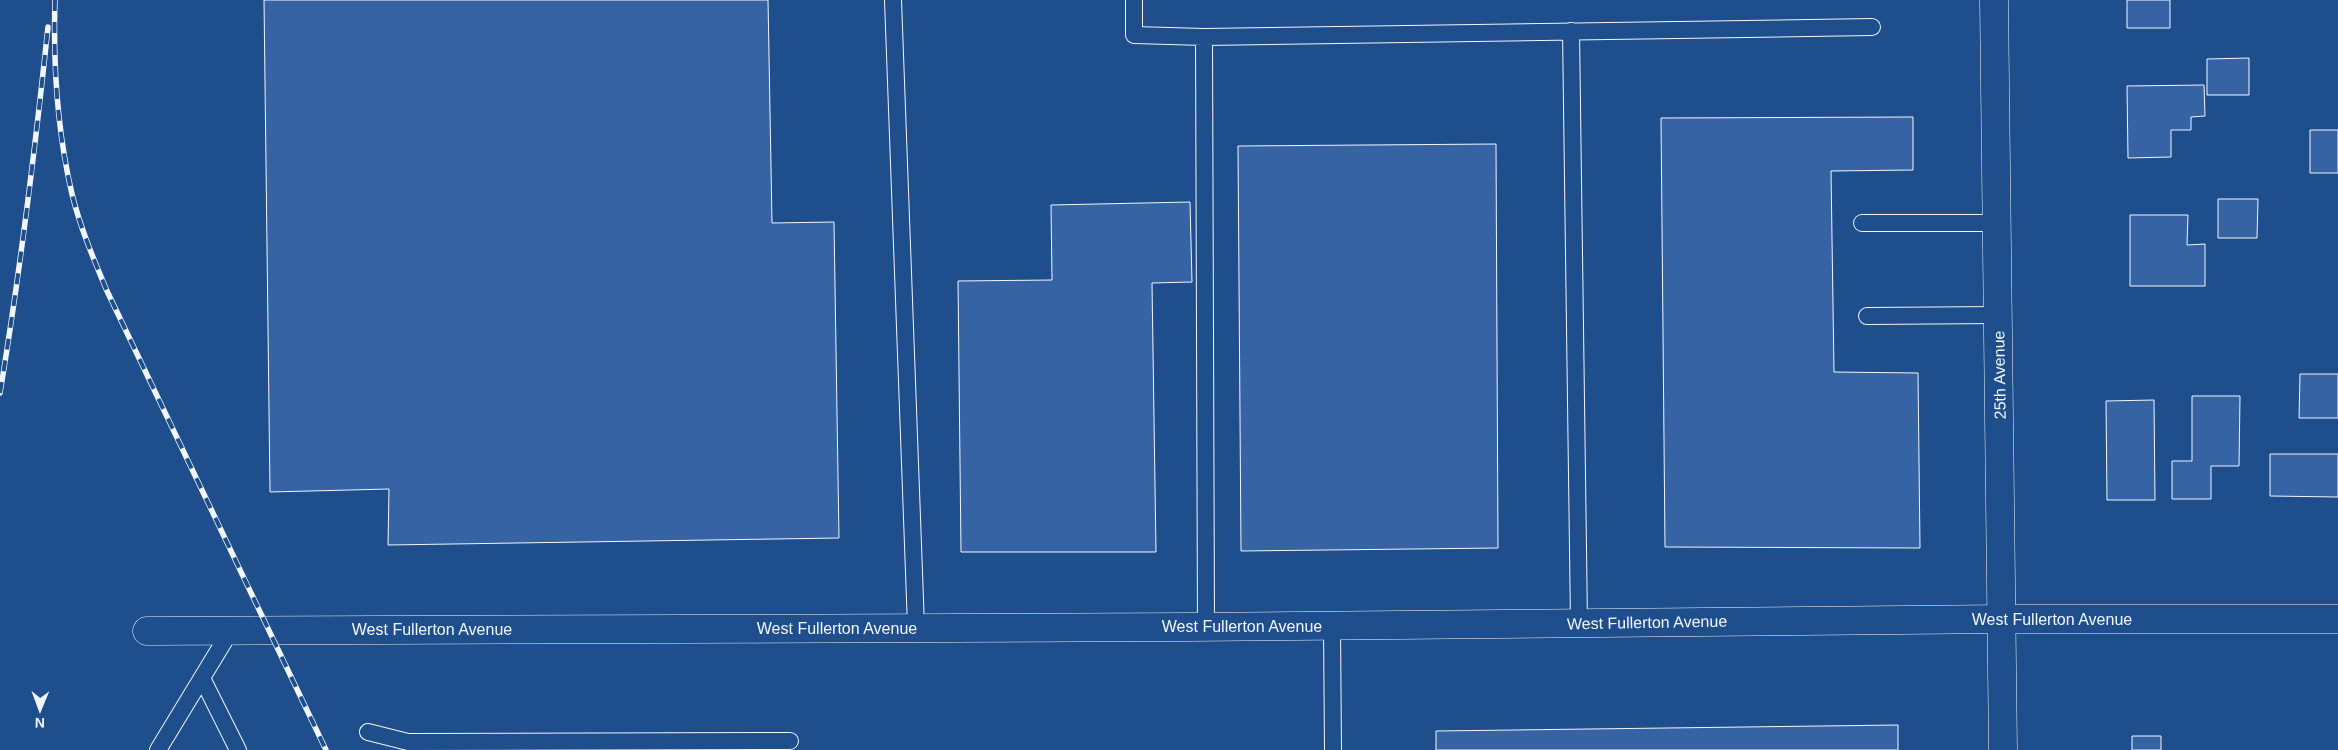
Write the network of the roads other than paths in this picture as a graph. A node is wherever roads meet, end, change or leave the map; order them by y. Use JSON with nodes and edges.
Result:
{"nodes":[{"id":1,"x":893,"y":0,"type":"edge"},
{"id":2,"x":1134,"y":0,"type":"edge"},
{"id":3,"x":1994,"y":0,"type":"edge"},
{"id":4,"x":1872,"y":27,"type":"dead end"},
{"id":5,"x":1571,"y":31,"type":"junction"},
{"id":6,"x":1204,"y":37,"type":"junction"},
{"id":7,"x":1862,"y":223,"type":"dead end"},
{"id":8,"x":1997,"y":223,"type":"junction"},
{"id":9,"x":1998,"y":315,"type":"junction"},
{"id":10,"x":1867,"y":316,"type":"dead end"},
{"id":11,"x":2003,"y":619,"type":"junction"},
{"id":12,"x":2338,"y":619,"type":"edge"},
{"id":13,"x":1579,"y":623,"type":"junction"},
{"id":14,"x":1206,"y":626,"type":"junction"},
{"id":15,"x":1332,"y":626,"type":"junction"},
{"id":16,"x":916,"y":627,"type":"junction"},
{"id":17,"x":231,"y":630,"type":"junction"},
{"id":18,"x":147,"y":631,"type":"dead end"},
{"id":19,"x":202,"y":678,"type":"junction"},
{"id":20,"x":368,"y":732,"type":"dead end"},
{"id":21,"x":790,"y":741,"type":"dead end"},
{"id":22,"x":158,"y":750,"type":"edge"},
{"id":23,"x":238,"y":750,"type":"edge"},
{"id":24,"x":1333,"y":750,"type":"edge"},
{"id":25,"x":2003,"y":750,"type":"edge"}],
"edges":[{"from":1,"to":16,"type":"lane"},
{"from":2,"to":6,"type":"lane"},
{"from":3,"to":8,"type":"street","name":"25th Avenue"},
{"from":4,"to":5,"type":"lane"},
{"from":5,"to":6,"type":"lane"},
{"from":5,"to":13,"type":"lane"},
{"from":6,"to":14,"type":"lane"},
{"from":7,"to":8,"type":"lane"},
{"from":8,"to":9,"type":"street","name":"25th Avenue"},
{"from":9,"to":10,"type":"lane"},
{"from":9,"to":11,"type":"street","name":"25th Avenue"},
{"from":11,"to":12,"type":"street","name":"West Fullerton Avenue"},
{"from":11,"to":13,"type":"street","name":"West Fullerton Avenue"},
{"from":11,"to":25,"type":"street","name":"25th Avenue"},
{"from":13,"to":15,"type":"street","name":"West Fullerton Avenue"},
{"from":14,"to":15,"type":"street","name":"West Fullerton Avenue"},
{"from":14,"to":16,"type":"street","name":"West Fullerton Avenue"},
{"from":15,"to":24,"type":"lane"},
{"from":16,"to":17,"type":"street","name":"West Fullerton Avenue"},
{"from":17,"to":18,"type":"street","name":"West Fullerton Avenue"},
{"from":17,"to":19,"type":"lane"},
{"from":19,"to":22,"type":"lane"},
{"from":19,"to":23,"type":"lane"},
{"from":20,"to":21,"type":"lane"}]}
